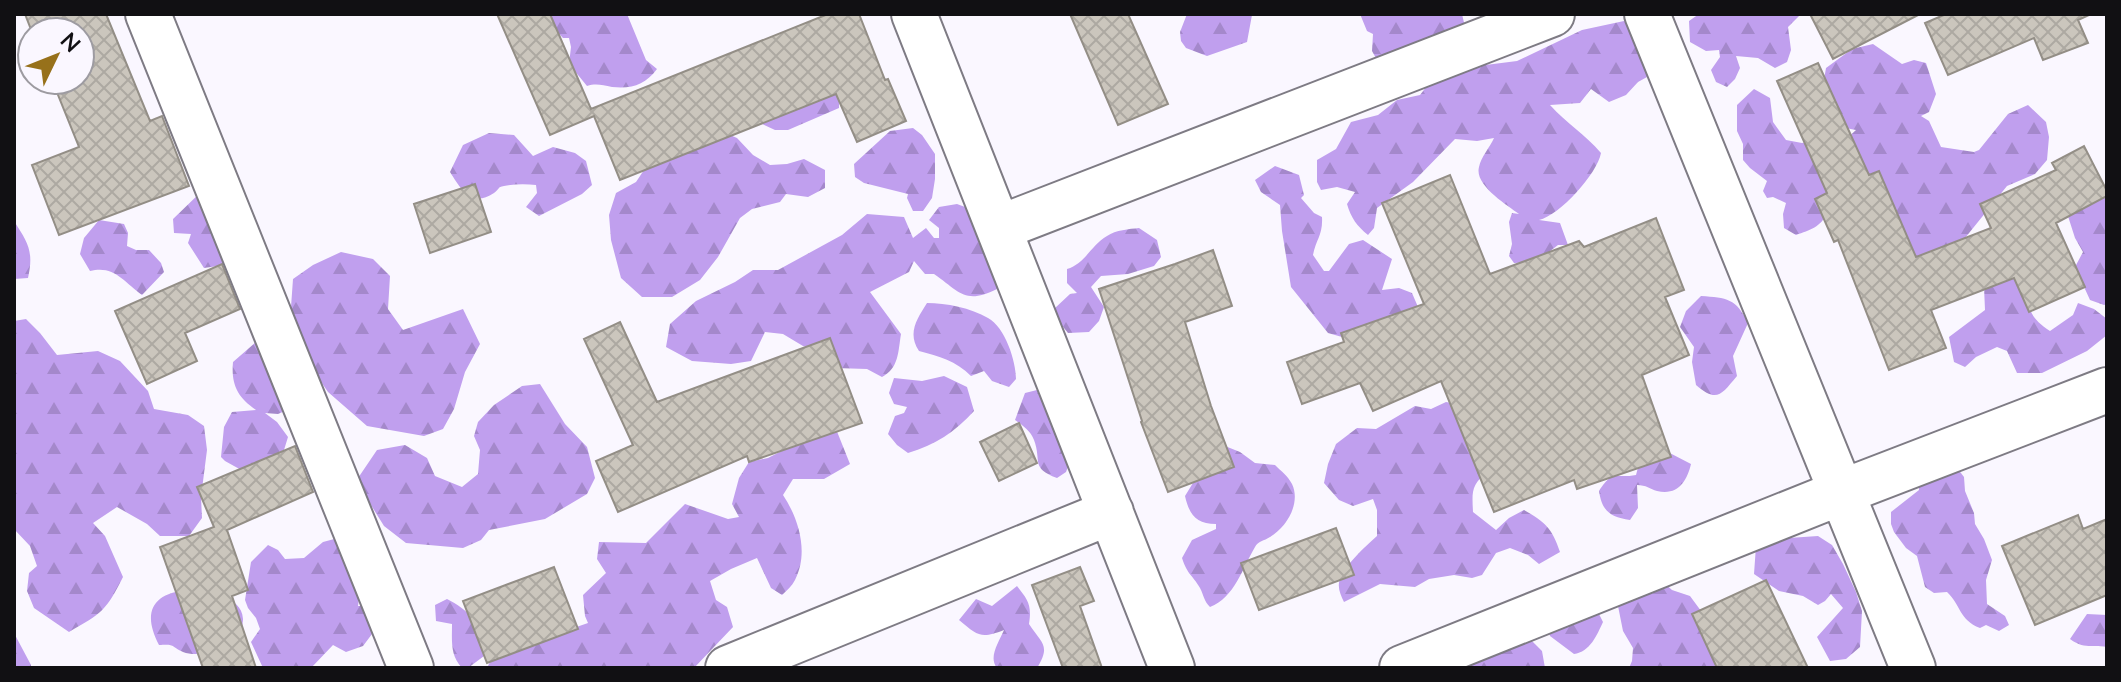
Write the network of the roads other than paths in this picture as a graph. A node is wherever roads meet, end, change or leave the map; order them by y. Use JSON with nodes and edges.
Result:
{"nodes":[{"id":1,"x":148,"y":14,"type":"edge"},
{"id":2,"x":914,"y":14,"type":"edge"},
{"id":3,"x":1552,"y":14,"type":"edge"},
{"id":4,"x":1647,"y":14,"type":"edge"},
{"id":5,"x":999,"y":228,"type":"junction"},
{"id":6,"x":2107,"y":390,"type":"edge"},
{"id":7,"x":1842,"y":492,"type":"junction"},
{"id":8,"x":1111,"y":512,"type":"junction"},
{"id":9,"x":411,"y":668,"type":"edge"},
{"id":10,"x":728,"y":668,"type":"edge"},
{"id":11,"x":1172,"y":668,"type":"edge"},
{"id":12,"x":1402,"y":668,"type":"edge"},
{"id":13,"x":1913,"y":668,"type":"edge"}],
"edges":[{"from":1,"to":9,"type":"street"},
{"from":2,"to":5,"type":"street"},
{"from":3,"to":5,"type":"street"},
{"from":4,"to":7,"type":"street"},
{"from":5,"to":8,"type":"street"},
{"from":6,"to":7,"type":"street"},
{"from":7,"to":12,"type":"street"},
{"from":7,"to":13,"type":"street"},
{"from":8,"to":10,"type":"street"},
{"from":8,"to":11,"type":"street"}]}
